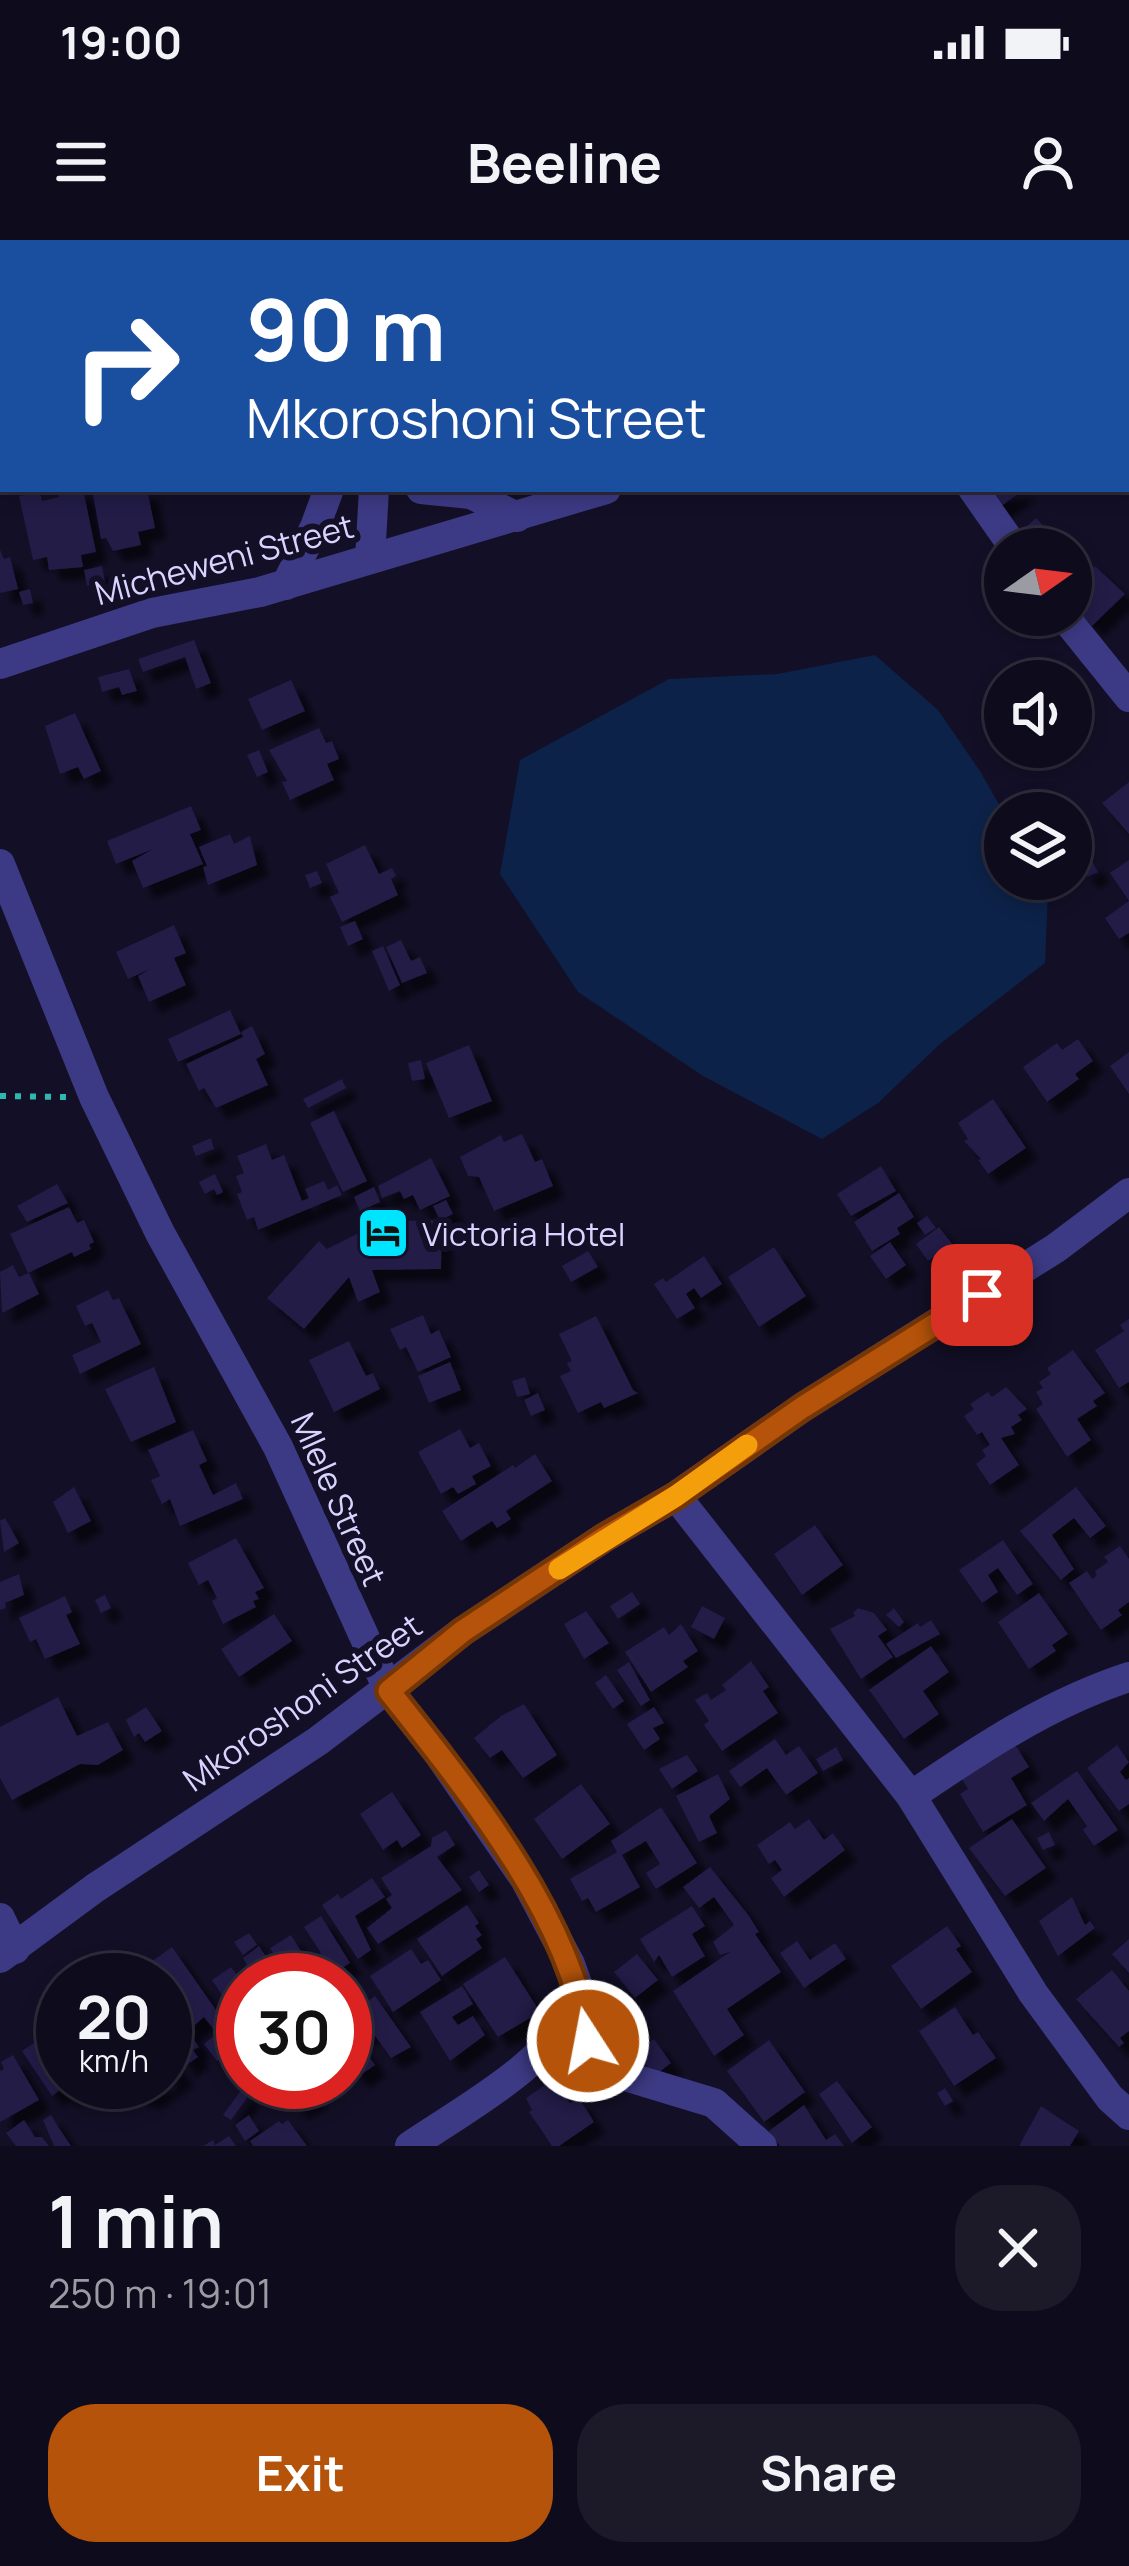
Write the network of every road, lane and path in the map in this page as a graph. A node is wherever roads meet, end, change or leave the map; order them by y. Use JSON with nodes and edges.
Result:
{"nodes":[{"id":1,"x":327,"y":492,"type":"edge"},
{"id":2,"x":374,"y":492,"type":"edge"},
{"id":3,"x":451,"y":492,"type":"edge"},
{"id":4,"x":596,"y":492,"type":"edge"},
{"id":5,"x":975,"y":492,"type":"edge"},
{"id":6,"x":517,"y":517,"type":"junction"},
{"id":7,"x":1000,"y":528,"type":"edge"},
{"id":8,"x":370,"y":559,"type":"junction"},
{"id":9,"x":286,"y":585,"type":"junction"},
{"id":10,"x":1080,"y":636,"type":"edge"},
{"id":11,"x":0,"y":664,"type":"edge"},
{"id":12,"x":1129,"y":698,"type":"edge"},
{"id":13,"x":0,"y":864,"type":"edge"},
{"id":14,"x":0,"y":1096,"type":"edge"},
{"id":15,"x":94,"y":1097,"type":"junction"},
{"id":16,"x":1129,"y":1193,"type":"edge"},
{"id":17,"x":676,"y":1496,"type":"junction"},
{"id":18,"x":1129,"y":1677,"type":"edge"},
{"id":19,"x":389,"y":1691,"type":"junction"},
{"id":20,"x":911,"y":1796,"type":"junction"},
{"id":21,"x":0,"y":1918,"type":"edge"},
{"id":22,"x":8,"y":1953,"type":"edge"},
{"id":23,"x":583,"y":2000,"type":"junction"},
{"id":24,"x":1129,"y":2115,"type":"edge"},
{"id":25,"x":410,"y":2146,"type":"edge"},
{"id":26,"x":762,"y":2146,"type":"edge"}],
"edges":[{"from":1,"to":9,"type":"street"},
{"from":2,"to":8,"type":"street"},
{"from":3,"to":6,"type":"street"},
{"from":4,"to":6,"type":"street","name":"Micheweni Street"},
{"from":5,"to":7,"type":"street"},
{"from":6,"to":8,"type":"street","name":"Micheweni Street"},
{"from":8,"to":9,"type":"street","name":"Micheweni Street"},
{"from":9,"to":11,"type":"street","name":"Micheweni Street"},
{"from":10,"to":12,"type":"street"},
{"from":13,"to":15,"type":"street","name":"Mlele Street"},
{"from":14,"to":15,"type":"path"},
{"from":15,"to":19,"type":"street","name":"Mlele Street"},
{"from":16,"to":17,"type":"street","name":"Mkoroshoni Street"},
{"from":17,"to":19,"type":"street","name":"Mkoroshoni Street"},
{"from":17,"to":20,"type":"street"},
{"from":18,"to":20,"type":"street"},
{"from":19,"to":22,"type":"street","name":"Mkoroshoni Street"},
{"from":19,"to":23,"type":"street","name":"Mlele Street"},
{"from":20,"to":24,"type":"street"},
{"from":21,"to":22,"type":"street"},
{"from":23,"to":25,"type":"street"},
{"from":23,"to":26,"type":"street","name":"Mlele Street"}]}
